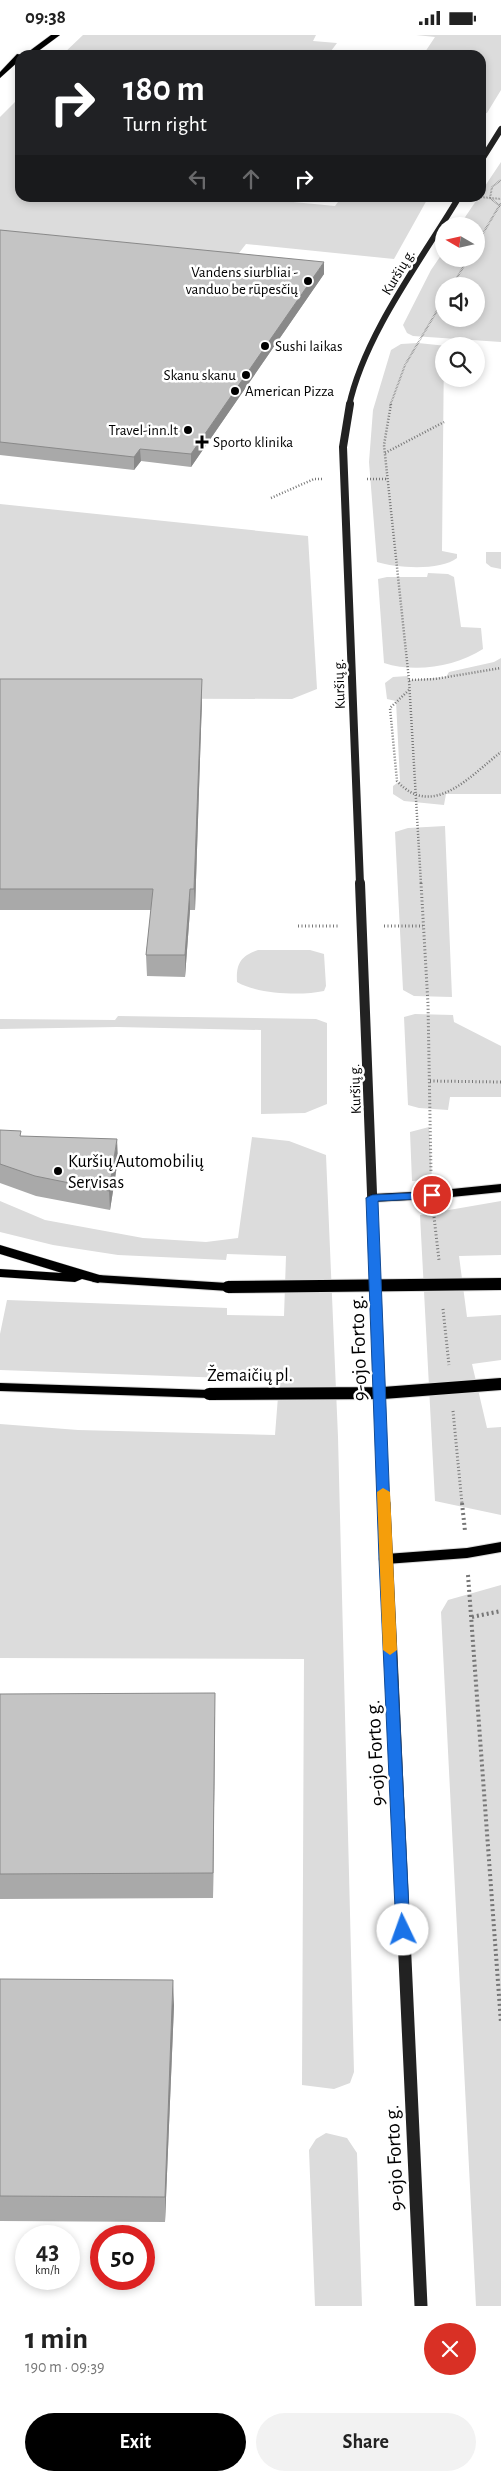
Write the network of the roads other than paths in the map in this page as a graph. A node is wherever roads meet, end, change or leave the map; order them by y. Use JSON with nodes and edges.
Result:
{"nodes":[{"id":1,"x":42,"y":35,"type":"edge"},
{"id":2,"x":56,"y":35,"type":"edge"},
{"id":3,"x":27,"y":50,"type":"edge"},
{"id":4,"x":35,"y":50,"type":"edge"},
{"id":5,"x":15,"y":62,"type":"edge"},
{"id":6,"x":15,"y":64,"type":"edge"},
{"id":7,"x":3,"y":73,"type":"edge"},
{"id":8,"x":501,"y":129,"type":"edge"},
{"id":9,"x":486,"y":153,"type":"edge"},
{"id":10,"x":456,"y":202,"type":"edge"},
{"id":11,"x":501,"y":1188,"type":"edge"},
{"id":12,"x":372,"y":1198,"type":"junction"},
{"id":13,"x":0,"y":1249,"type":"edge"},
{"id":14,"x":0,"y":1273,"type":"edge"},
{"id":15,"x":98,"y":1279,"type":"junction"},
{"id":16,"x":501,"y":1284,"type":"edge"},
{"id":17,"x":501,"y":1384,"type":"edge"},
{"id":18,"x":0,"y":1387,"type":"edge"},
{"id":19,"x":501,"y":1547,"type":"edge"},
{"id":20,"x":386,"y":1559,"type":"junction"},
{"id":21,"x":421,"y":2306,"type":"edge"}],
"edges":[{"from":1,"to":3,"type":"highway"},
{"from":2,"to":4,"type":"highway"},
{"from":5,"to":7,"type":"highway"},
{"from":6,"to":7,"type":"highway"},
{"from":8,"to":9,"type":"main road"},
{"from":10,"to":12,"type":"main road","name":"Kuršių g."},
{"from":11,"to":12,"type":"main road"},
{"from":12,"to":20,"type":"main road","name":"9-ojo Forto g."},
{"from":13,"to":15,"type":"highway"},
{"from":14,"to":15,"type":"highway"},
{"from":15,"to":16,"type":"main road","bridge":true},
{"from":17,"to":18,"type":"main road","name":"Žemaičių pl.","bridge":true},
{"from":19,"to":20,"type":"main road"},
{"from":20,"to":21,"type":"main road","name":"9-ojo Forto g."}]}
